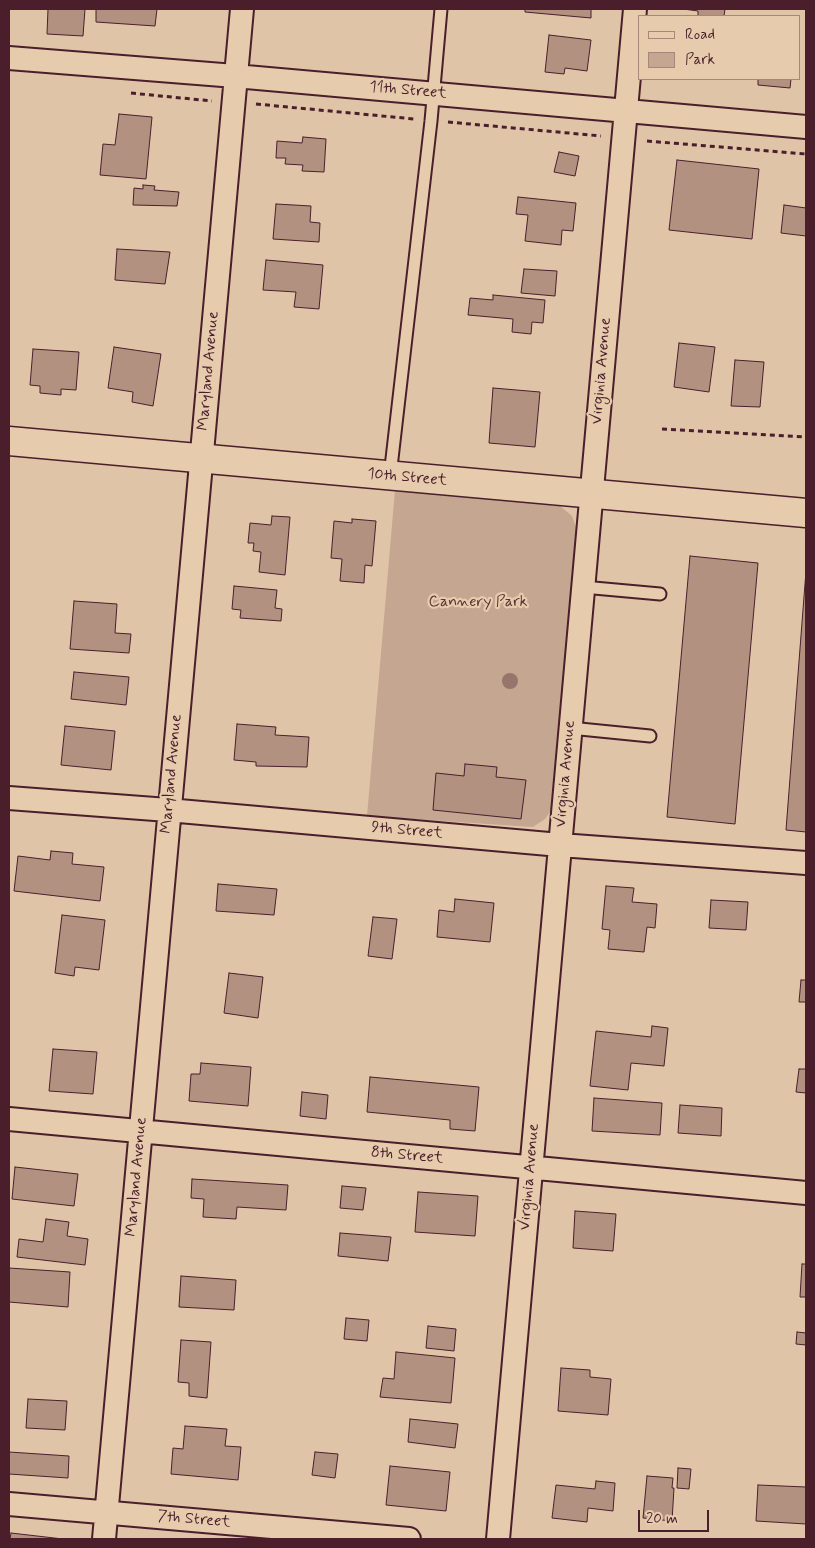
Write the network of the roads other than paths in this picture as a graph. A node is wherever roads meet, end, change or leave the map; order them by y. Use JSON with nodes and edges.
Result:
{"nodes":[{"id":1,"x":242,"y":9,"type":"edge"},
{"id":2,"x":441,"y":9,"type":"edge"},
{"id":3,"x":635,"y":9,"type":"edge"},
{"id":4,"x":9,"y":58,"type":"edge"},
{"id":5,"x":236,"y":76,"type":"junction"},
{"id":6,"x":432,"y":94,"type":"junction"},
{"id":7,"x":625,"y":111,"type":"junction"},
{"id":8,"x":806,"y":128,"type":"edge"},
{"id":9,"x":9,"y":441,"type":"edge"},
{"id":10,"x":201,"y":460,"type":"junction"},
{"id":11,"x":390,"y":476,"type":"junction"},
{"id":12,"x":591,"y":493,"type":"junction"},
{"id":13,"x":806,"y":513,"type":"edge"},
{"id":14,"x":582,"y":587,"type":"junction"},
{"id":15,"x":660,"y":594,"type":"dead end"},
{"id":16,"x":570,"y":728,"type":"junction"},
{"id":17,"x":650,"y":736,"type":"dead end"},
{"id":18,"x":9,"y":798,"type":"edge"},
{"id":19,"x":168,"y":810,"type":"junction"},
{"id":20,"x":560,"y":845,"type":"junction"},
{"id":21,"x":806,"y":863,"type":"edge"},
{"id":22,"x":9,"y":1119,"type":"edge"},
{"id":23,"x":141,"y":1132,"type":"junction"},
{"id":24,"x":531,"y":1167,"type":"junction"},
{"id":25,"x":806,"y":1193,"type":"edge"},
{"id":26,"x":9,"y":1504,"type":"edge"},
{"id":27,"x":107,"y":1513,"type":"junction"},
{"id":28,"x":104,"y":1539,"type":"edge"},
{"id":29,"x":409,"y":1539,"type":"edge"},
{"id":30,"x":498,"y":1539,"type":"edge"}],
"edges":[{"from":1,"to":5,"type":"street","name":"Maryland Avenue"},
{"from":2,"to":6,"type":"lane"},
{"from":3,"to":7,"type":"street","name":"Virginia Avenue"},
{"from":4,"to":5,"type":"street","name":"11th Street"},
{"from":5,"to":6,"type":"street","name":"11th Street"},
{"from":5,"to":10,"type":"street","name":"Maryland Avenue"},
{"from":6,"to":7,"type":"street","name":"11th Street"},
{"from":6,"to":11,"type":"lane"},
{"from":7,"to":8,"type":"street","name":"11th Street"},
{"from":7,"to":12,"type":"street","name":"Virginia Avenue"},
{"from":9,"to":10,"type":"street","name":"10th Street"},
{"from":10,"to":11,"type":"street","name":"10th Street"},
{"from":10,"to":19,"type":"street","name":"Maryland Avenue"},
{"from":11,"to":12,"type":"street","name":"10th Street"},
{"from":12,"to":13,"type":"street","name":"10th Street"},
{"from":12,"to":14,"type":"street","name":"Virginia Avenue"},
{"from":14,"to":15,"type":"lane"},
{"from":14,"to":16,"type":"street","name":"Virginia Avenue"},
{"from":16,"to":17,"type":"lane"},
{"from":16,"to":20,"type":"street","name":"Virginia Avenue"},
{"from":18,"to":19,"type":"street","name":"9th Street"},
{"from":19,"to":20,"type":"street","name":"9th Street"},
{"from":19,"to":23,"type":"street","name":"Maryland Avenue"},
{"from":20,"to":21,"type":"street","name":"9th Street"},
{"from":20,"to":24,"type":"street","name":"Virginia Avenue"},
{"from":22,"to":23,"type":"street","name":"8th Street"},
{"from":23,"to":24,"type":"street","name":"8th Street"},
{"from":23,"to":27,"type":"street","name":"Maryland Avenue"},
{"from":24,"to":25,"type":"street","name":"8th Street"},
{"from":24,"to":30,"type":"street","name":"Virginia Avenue"},
{"from":26,"to":27,"type":"street","name":"7th Street"},
{"from":27,"to":28,"type":"street","name":"Maryland Avenue"},
{"from":27,"to":29,"type":"street","name":"7th Street"}]}
